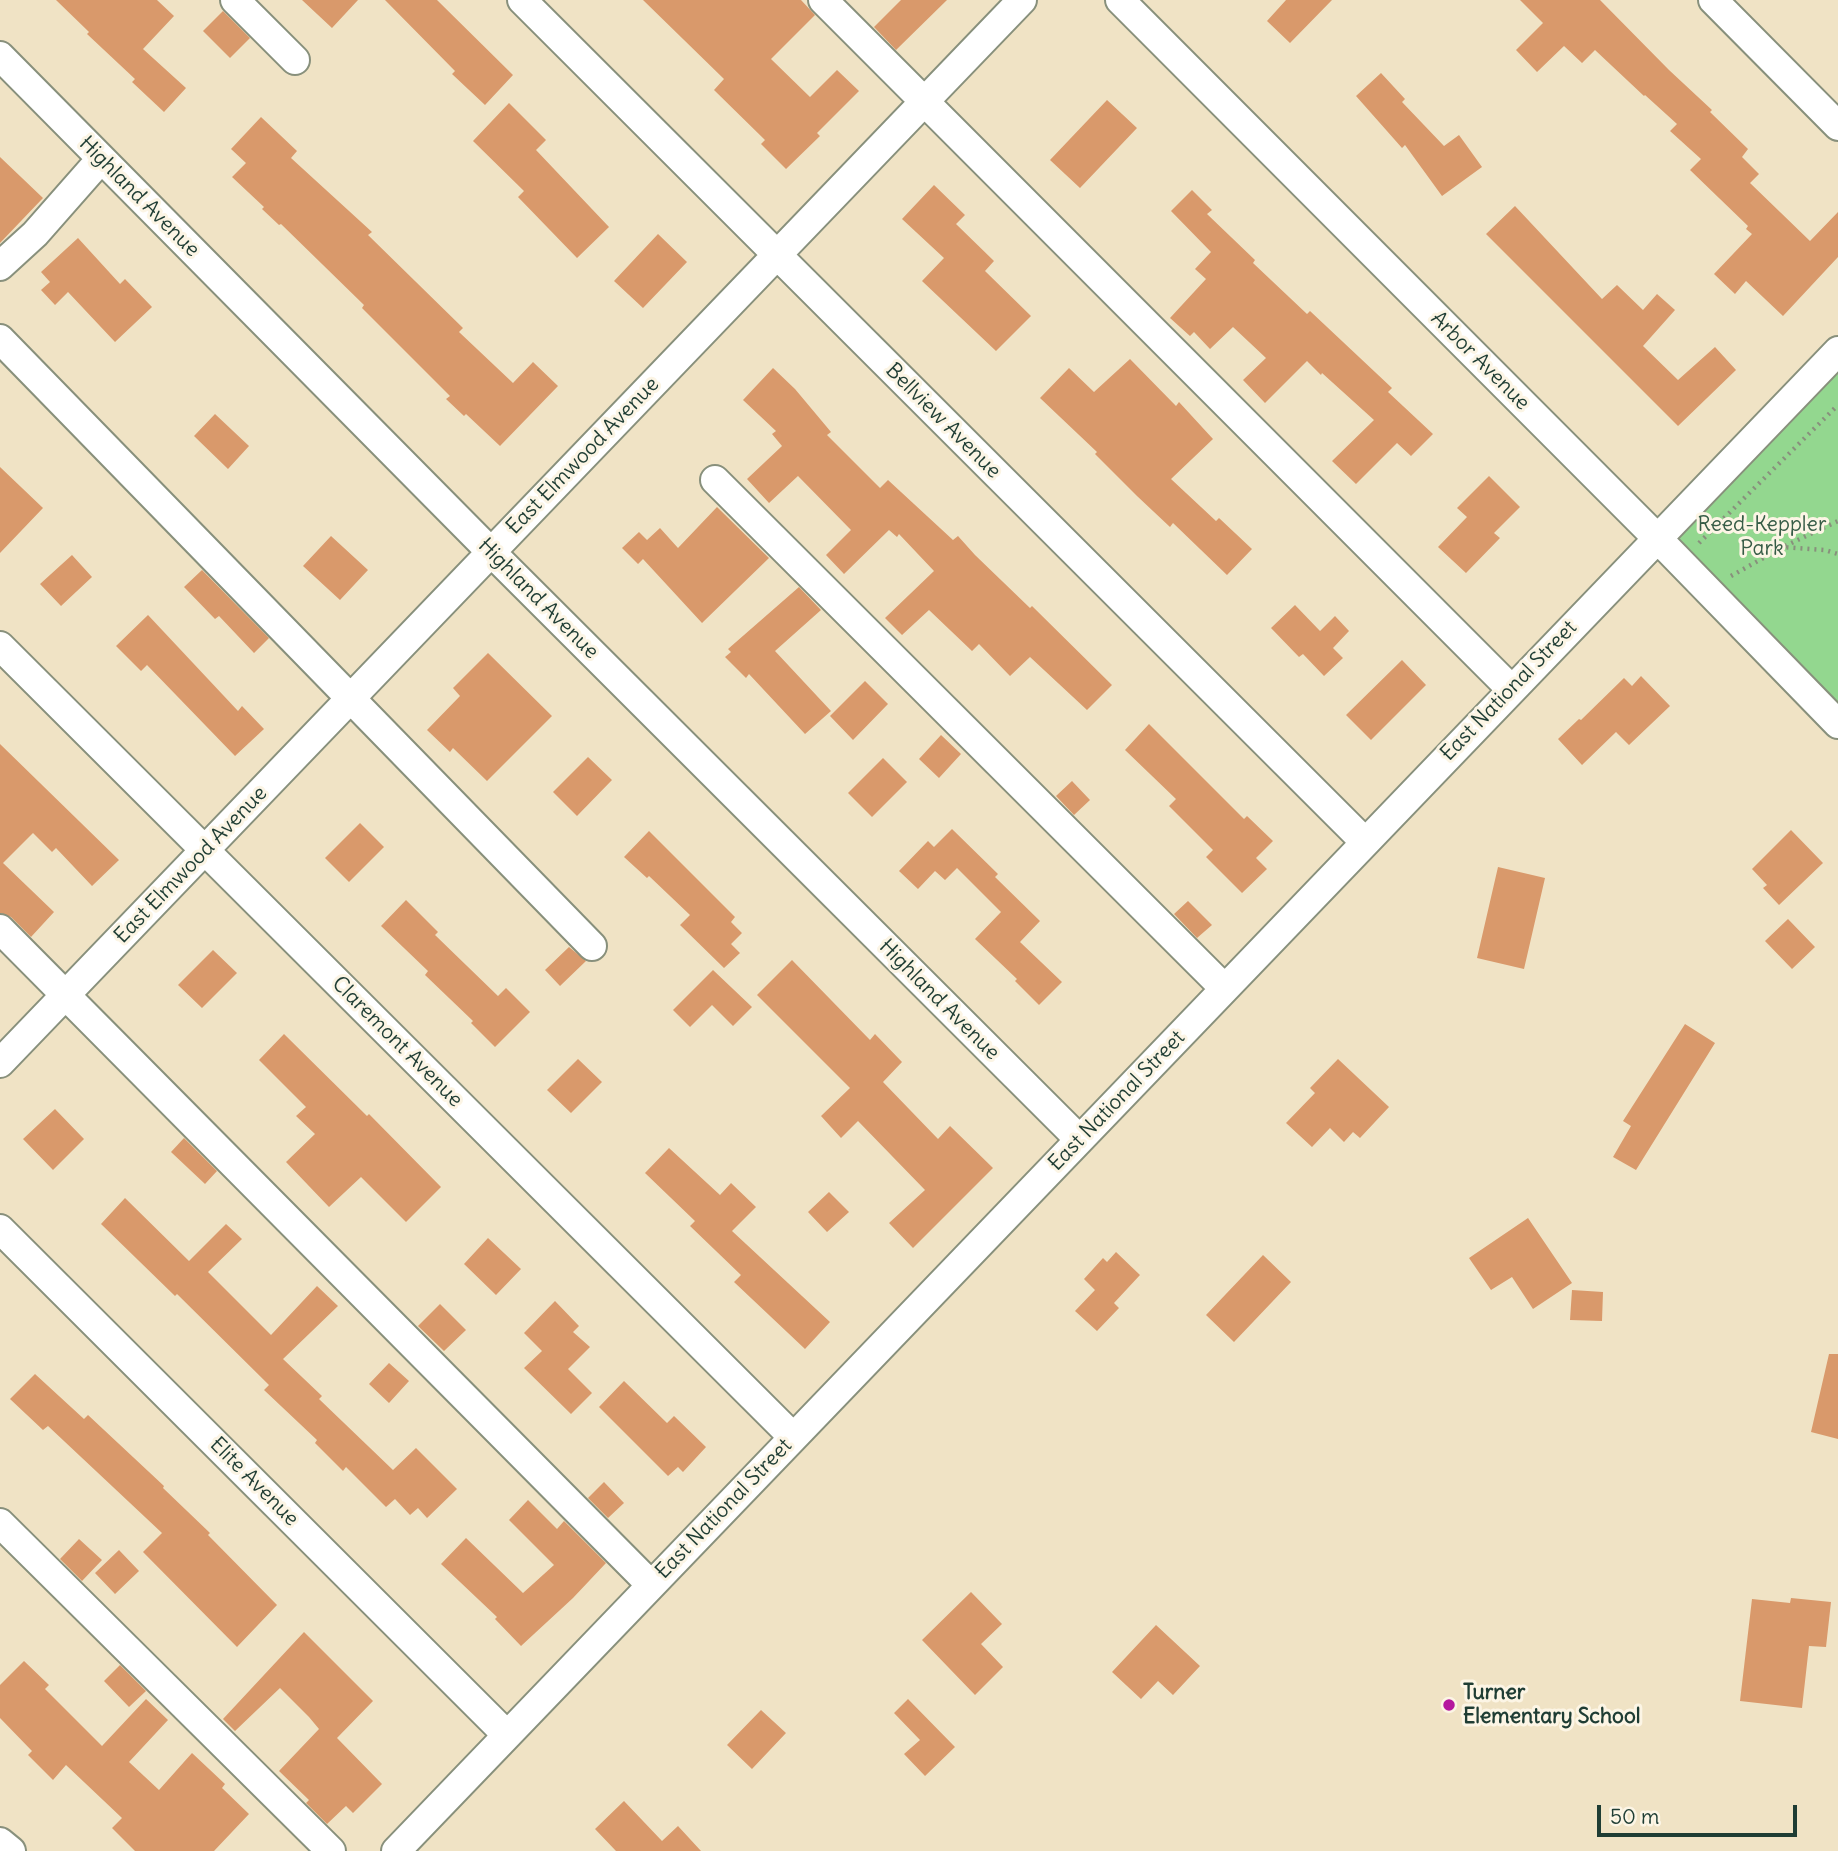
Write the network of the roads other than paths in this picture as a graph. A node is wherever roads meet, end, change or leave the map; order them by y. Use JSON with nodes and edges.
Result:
{"nodes":[{"id":1,"x":235,"y":0,"type":"edge"},
{"id":2,"x":522,"y":0,"type":"edge"},
{"id":3,"x":823,"y":0,"type":"edge"},
{"id":4,"x":1021,"y":0,"type":"edge"},
{"id":5,"x":1120,"y":0,"type":"edge"},
{"id":6,"x":1713,"y":0,"type":"edge"},
{"id":7,"x":0,"y":56,"type":"edge"},
{"id":8,"x":295,"y":60,"type":"dead end"},
{"id":9,"x":923,"y":102,"type":"junction"},
{"id":10,"x":1838,"y":126,"type":"edge"},
{"id":11,"x":102,"y":159,"type":"junction"},
{"id":12,"x":777,"y":255,"type":"junction"},
{"id":13,"x":0,"y":266,"type":"edge"},
{"id":14,"x":0,"y":339,"type":"edge"},
{"id":15,"x":1838,"y":351,"type":"edge"},
{"id":16,"x":715,"y":480,"type":"dead end"},
{"id":17,"x":1657,"y":538,"type":"junction"},
{"id":18,"x":491,"y":552,"type":"junction"},
{"id":19,"x":0,"y":646,"type":"edge"},
{"id":20,"x":1511,"y":689,"type":"junction"},
{"id":21,"x":350,"y":699,"type":"junction"},
{"id":22,"x":1838,"y":724,"type":"edge"},
{"id":23,"x":1365,"y":842,"type":"junction"},
{"id":24,"x":205,"y":850,"type":"junction"},
{"id":25,"x":0,"y":929,"type":"edge"},
{"id":26,"x":592,"y":946,"type":"dead end"},
{"id":27,"x":1224,"y":988,"type":"junction"},
{"id":28,"x":65,"y":995,"type":"junction"},
{"id":29,"x":0,"y":1063,"type":"edge"},
{"id":30,"x":1079,"y":1139,"type":"junction"},
{"id":31,"x":0,"y":1229,"type":"edge"},
{"id":32,"x":793,"y":1437,"type":"junction"},
{"id":33,"x":0,"y":1523,"type":"edge"},
{"id":34,"x":651,"y":1585,"type":"junction"},
{"id":35,"x":507,"y":1735,"type":"junction"},
{"id":36,"x":0,"y":1842,"type":"edge"},
{"id":37,"x":11,"y":1851,"type":"edge"},
{"id":38,"x":331,"y":1851,"type":"edge"},
{"id":39,"x":396,"y":1851,"type":"edge"}],
"edges":[{"from":1,"to":8,"type":"street"},
{"from":2,"to":12,"type":"street","name":"Bellview Avenue"},
{"from":3,"to":9,"type":"street"},
{"from":4,"to":9,"type":"street","name":"East Elmwood Avenue"},
{"from":5,"to":17,"type":"street","name":"Arbor Avenue"},
{"from":6,"to":10,"type":"street"},
{"from":7,"to":11,"type":"street","name":"Highland Avenue"},
{"from":9,"to":12,"type":"street","name":"East Elmwood Avenue"},
{"from":9,"to":20,"type":"street"},
{"from":11,"to":13,"type":"street"},
{"from":11,"to":18,"type":"street","name":"Highland Avenue"},
{"from":12,"to":18,"type":"street","name":"East Elmwood Avenue"},
{"from":12,"to":23,"type":"street","name":"Bellview Avenue"},
{"from":14,"to":21,"type":"street"},
{"from":15,"to":17,"type":"street","name":"East National Street"},
{"from":16,"to":27,"type":"street"},
{"from":17,"to":20,"type":"street","name":"East National Street"},
{"from":17,"to":22,"type":"street","name":"Arbor Avenue"},
{"from":18,"to":21,"type":"street","name":"East Elmwood Avenue"},
{"from":18,"to":30,"type":"street","name":"Highland Avenue"},
{"from":19,"to":24,"type":"street","name":"Claremont Avenue"},
{"from":20,"to":23,"type":"street","name":"East National Street"},
{"from":21,"to":24,"type":"street","name":"East Elmwood Avenue"},
{"from":21,"to":26,"type":"street"},
{"from":23,"to":27,"type":"street","name":"East National Street"},
{"from":24,"to":28,"type":"street","name":"East Elmwood Avenue"},
{"from":24,"to":32,"type":"street","name":"Claremont Avenue"},
{"from":25,"to":28,"type":"street"},
{"from":27,"to":30,"type":"street","name":"East National Street"},
{"from":28,"to":29,"type":"street","name":"East Elmwood Avenue"},
{"from":28,"to":34,"type":"street"},
{"from":30,"to":32,"type":"street","name":"East National Street"},
{"from":31,"to":35,"type":"street","name":"Elite Avenue"},
{"from":32,"to":34,"type":"street","name":"East National Street"},
{"from":33,"to":38,"type":"street"},
{"from":34,"to":35,"type":"street","name":"East National Street"},
{"from":35,"to":39,"type":"street","name":"East National Street"},
{"from":36,"to":37,"type":"street"}]}
